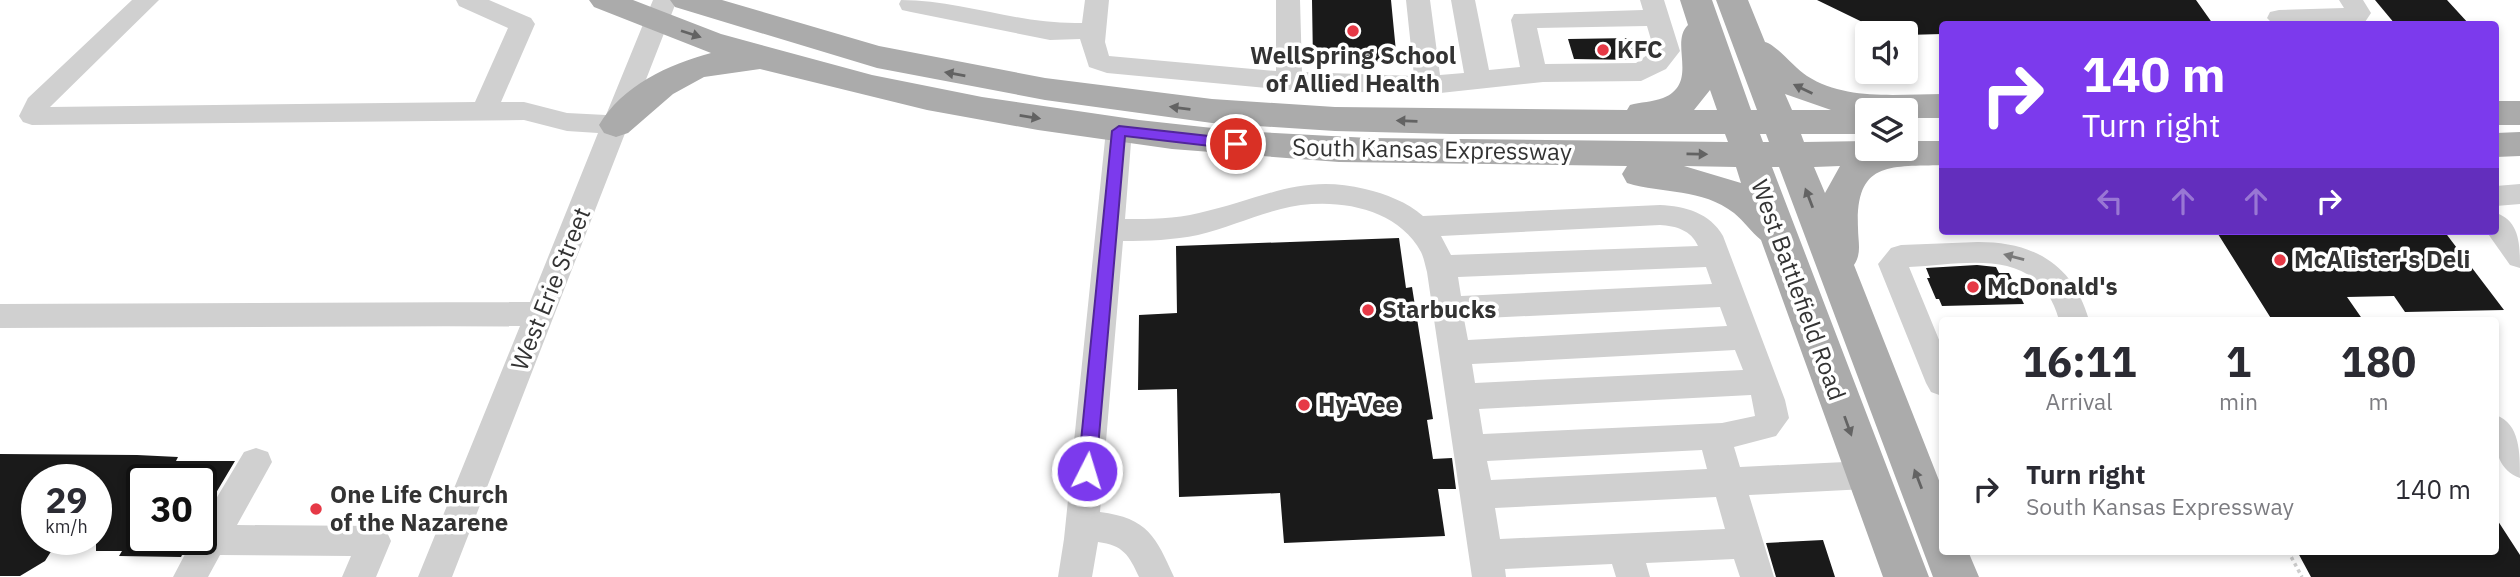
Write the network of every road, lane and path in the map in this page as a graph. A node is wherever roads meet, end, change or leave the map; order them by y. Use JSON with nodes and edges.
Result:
{"nodes":[{"id":1,"x":147,"y":0,"type":"edge"},
{"id":2,"x":468,"y":0,"type":"edge"},
{"id":3,"x":605,"y":0,"type":"edge"},
{"id":4,"x":686,"y":0,"type":"edge"},
{"id":5,"x":1097,"y":0,"type":"edge"},
{"id":6,"x":1288,"y":0,"type":"edge"},
{"id":7,"x":1418,"y":0,"type":"edge"},
{"id":8,"x":1464,"y":0,"type":"edge"},
{"id":9,"x":1695,"y":0,"type":"edge"},
{"id":10,"x":1732,"y":0,"type":"edge"},
{"id":11,"x":2351,"y":0,"type":"edge"},
{"id":12,"x":906,"y":2,"type":"edge"},
{"id":13,"x":1655,"y":9,"type":"edge"},
{"id":14,"x":661,"y":12,"type":"edge"},
{"id":15,"x":2320,"y":14,"type":"edge"},
{"id":16,"x":2279,"y":18,"type":"dead end"},
{"id":17,"x":1093,"y":31,"type":"junction"},
{"id":18,"x":1748,"y":36,"type":"junction"},
{"id":19,"x":777,"y":62,"type":"junction"},
{"id":20,"x":1534,"y":74,"type":"junction"},
{"id":21,"x":1478,"y":80,"type":"junction"},
{"id":22,"x":1289,"y":81,"type":"junction"},
{"id":23,"x":1428,"y":85,"type":"junction"},
{"id":24,"x":1939,"y":106,"type":"edge"},
{"id":25,"x":484,"y":111,"type":"junction"},
{"id":26,"x":2499,"y":113,"type":"edge"},
{"id":27,"x":2520,"y":113,"type":"edge"},
{"id":28,"x":1939,"y":121,"type":"edge"},
{"id":29,"x":1451,"y":122,"type":"junction"},
{"id":30,"x":1918,"y":122,"type":"edge"},
{"id":31,"x":616,"y":125,"type":"junction"},
{"id":32,"x":1855,"y":125,"type":"edge"},
{"id":33,"x":1119,"y":131,"type":"junction"},
{"id":34,"x":1744,"y":139,"type":"junction"},
{"id":35,"x":1787,"y":139,"type":"junction"},
{"id":36,"x":2520,"y":144,"type":"edge"},
{"id":37,"x":2499,"y":145,"type":"edge"},
{"id":38,"x":1855,"y":149,"type":"edge"},
{"id":39,"x":1377,"y":151,"type":"junction"},
{"id":40,"x":1918,"y":153,"type":"edge"},
{"id":41,"x":1939,"y":153,"type":"edge"},
{"id":42,"x":1870,"y":161,"type":"edge"},
{"id":43,"x":2520,"y":194,"type":"edge"},
{"id":44,"x":2499,"y":196,"type":"edge"},
{"id":45,"x":1417,"y":226,"type":"junction"},
{"id":46,"x":2499,"y":228,"type":"edge"},
{"id":47,"x":1109,"y":230,"type":"junction"},
{"id":48,"x":1782,"y":245,"type":"junction"},
{"id":49,"x":1716,"y":256,"type":"junction"},
{"id":50,"x":2520,"y":257,"type":"edge"},
{"id":51,"x":1440,"y":267,"type":"junction"},
{"id":52,"x":1731,"y":295,"type":"junction"},
{"id":53,"x":1447,"y":308,"type":"junction"},
{"id":54,"x":540,"y":314,"type":"junction"},
{"id":55,"x":0,"y":316,"type":"edge"},
{"id":56,"x":2073,"y":317,"type":"edge"},
{"id":57,"x":1745,"y":337,"type":"junction"},
{"id":58,"x":1863,"y":338,"type":"junction"},
{"id":59,"x":1454,"y":353,"type":"junction"},
{"id":60,"x":1939,"y":376,"type":"edge"},
{"id":61,"x":1762,"y":382,"type":"junction"},
{"id":62,"x":1461,"y":397,"type":"junction"},
{"id":63,"x":2499,"y":432,"type":"edge"},
{"id":64,"x":1722,"y":436,"type":"junction"},
{"id":65,"x":1469,"y":448,"type":"junction"},
{"id":66,"x":256,"y":462,"type":"dead end"},
{"id":67,"x":2520,"y":464,"type":"edge"},
{"id":68,"x":1866,"y":475,"type":"junction"},
{"id":69,"x":1728,"y":482,"type":"junction"},
{"id":70,"x":1476,"y":495,"type":"junction"},
{"id":71,"x":1082,"y":525,"type":"junction"},
{"id":72,"x":217,"y":529,"type":"edge"},
{"id":73,"x":1939,"y":534,"type":"edge"},
{"id":74,"x":217,"y":541,"type":"edge"},
{"id":75,"x":1746,"y":544,"type":"junction"},
{"id":76,"x":202,"y":555,"type":"edge"},
{"id":77,"x":1948,"y":555,"type":"edge"},
{"id":78,"x":2290,"y":555,"type":"edge"},
{"id":79,"x":1629,"y":563,"type":"edge"},
{"id":80,"x":1487,"y":566,"type":"edge"},
{"id":81,"x":190,"y":577,"type":"edge"},
{"id":82,"x":359,"y":577,"type":"edge"},
{"id":83,"x":435,"y":577,"type":"edge"},
{"id":84,"x":1075,"y":577,"type":"edge"},
{"id":85,"x":1157,"y":577,"type":"edge"},
{"id":86,"x":1757,"y":577,"type":"edge"},
{"id":87,"x":1906,"y":577,"type":"edge"},
{"id":88,"x":1956,"y":577,"type":"edge"},
{"id":89,"x":2302,"y":577,"type":"edge"}],
"edges":[{"from":1,"to":25,"type":"street"},
{"from":2,"to":25,"type":"street"},
{"from":3,"to":14,"type":"main road","name":"South Kansas Expressway"},
{"from":29,"to":4,"type":"main road","name":"South Kansas Expressway","one_way":true},
{"from":5,"to":17,"type":"street"},
{"from":6,"to":22,"type":"street"},
{"from":7,"to":23,"type":"street"},
{"from":8,"to":21,"type":"street"},
{"from":9,"to":29,"type":"main road"},
{"from":9,"to":34,"type":"main road","name":"West Battlefield Road"},
{"from":10,"to":18,"type":"main road","name":"West Battlefield Road"},
{"from":11,"to":15,"type":"street"},
{"from":12,"to":17,"type":"street"},
{"from":13,"to":20,"type":"street"},
{"from":13,"to":20,"type":"street"},
{"from":14,"to":19,"type":"main road","name":"South Kansas Expressway","one_way":true},
{"from":14,"to":31,"type":"street","name":"West Erie Street"},
{"from":15,"to":16,"type":"street"},
{"from":17,"to":22,"type":"street"},
{"from":24,"to":18,"type":"main road","one_way":true},
{"from":18,"to":35,"type":"main road","name":"West Battlefield Road"},
{"from":19,"to":31,"type":"main road"},
{"from":19,"to":33,"type":"main road","name":"South Kansas Expressway","one_way":true},
{"from":20,"to":21,"type":"street"},
{"from":21,"to":23,"type":"street"},
{"from":22,"to":23,"type":"street"},
{"from":25,"to":31,"type":"street"},
{"from":26,"to":27,"type":"main road"},
{"from":28,"to":30,"type":"main road"},
{"from":29,"to":34,"type":"main road","name":"South Kansas Expressway"},
{"from":31,"to":54,"type":"street","name":"West Erie Street"},
{"from":32,"to":35,"type":"main road","name":"South Kansas Expressway"},
{"from":33,"to":39,"type":"main road","name":"South Kansas Expressway"},
{"from":33,"to":47,"type":"street"},
{"from":34,"to":35,"type":"main road","name":"South Kansas Expressway"},
{"from":39,"to":34,"type":"main road","name":"South Kansas Expressway","one_way":true},
{"from":34,"to":48,"type":"main road","name":"West Battlefield Road"},
{"from":35,"to":38,"type":"main road","name":"South Kansas Expressway"},
{"from":58,"to":35,"type":"main road","name":"West Battlefield Road","one_way":true},
{"from":36,"to":37,"type":"main road"},
{"from":39,"to":48,"type":"main road"},
{"from":40,"to":41,"type":"main road","name":"South Kansas Expressway"},
{"from":42,"to":58,"type":"main road"},
{"from":43,"to":44,"type":"street"},
{"from":45,"to":47,"type":"street"},
{"from":45,"to":49,"type":"street"},
{"from":45,"to":51,"type":"street"},
{"from":46,"to":50,"type":"street"},
{"from":47,"to":71,"type":"street"},
{"from":48,"to":68,"type":"main road","name":"West Battlefield Road","one_way":true},
{"from":49,"to":51,"type":"street"},
{"from":49,"to":52,"type":"street"},
{"from":51,"to":53,"type":"street"},
{"from":52,"to":53,"type":"street"},
{"from":52,"to":57,"type":"street"},
{"from":53,"to":59,"type":"street"},
{"from":54,"to":55,"type":"street"},
{"from":54,"to":83,"type":"street","name":"West Erie Street"},
{"from":56,"to":60,"type":"street","one_way":true},
{"from":57,"to":59,"type":"street"},
{"from":57,"to":61,"type":"street"},
{"from":73,"to":58,"type":"main road","name":"West Battlefield Road","one_way":true},
{"from":59,"to":62,"type":"street"},
{"from":61,"to":62,"type":"street"},
{"from":61,"to":64,"type":"street"},
{"from":62,"to":65,"type":"street"},
{"from":63,"to":67,"type":"street"},
{"from":64,"to":65,"type":"street"},
{"from":64,"to":69,"type":"street"},
{"from":65,"to":70,"type":"street"},
{"from":66,"to":72,"type":"street"},
{"from":68,"to":69,"type":"street"},
{"from":68,"to":87,"type":"main road","name":"West Battlefield Road"},
{"from":69,"to":70,"type":"street"},
{"from":69,"to":75,"type":"street"},
{"from":70,"to":80,"type":"street"},
{"from":71,"to":84,"type":"street"},
{"from":71,"to":85,"type":"street"},
{"from":74,"to":82,"type":"street"},
{"from":75,"to":79,"type":"street"},
{"from":75,"to":86,"type":"street"},
{"from":76,"to":81,"type":"street"},
{"from":77,"to":88,"type":"main road"},
{"from":78,"to":89,"type":"path"},
{"from":79,"to":80,"type":"street"}]}
